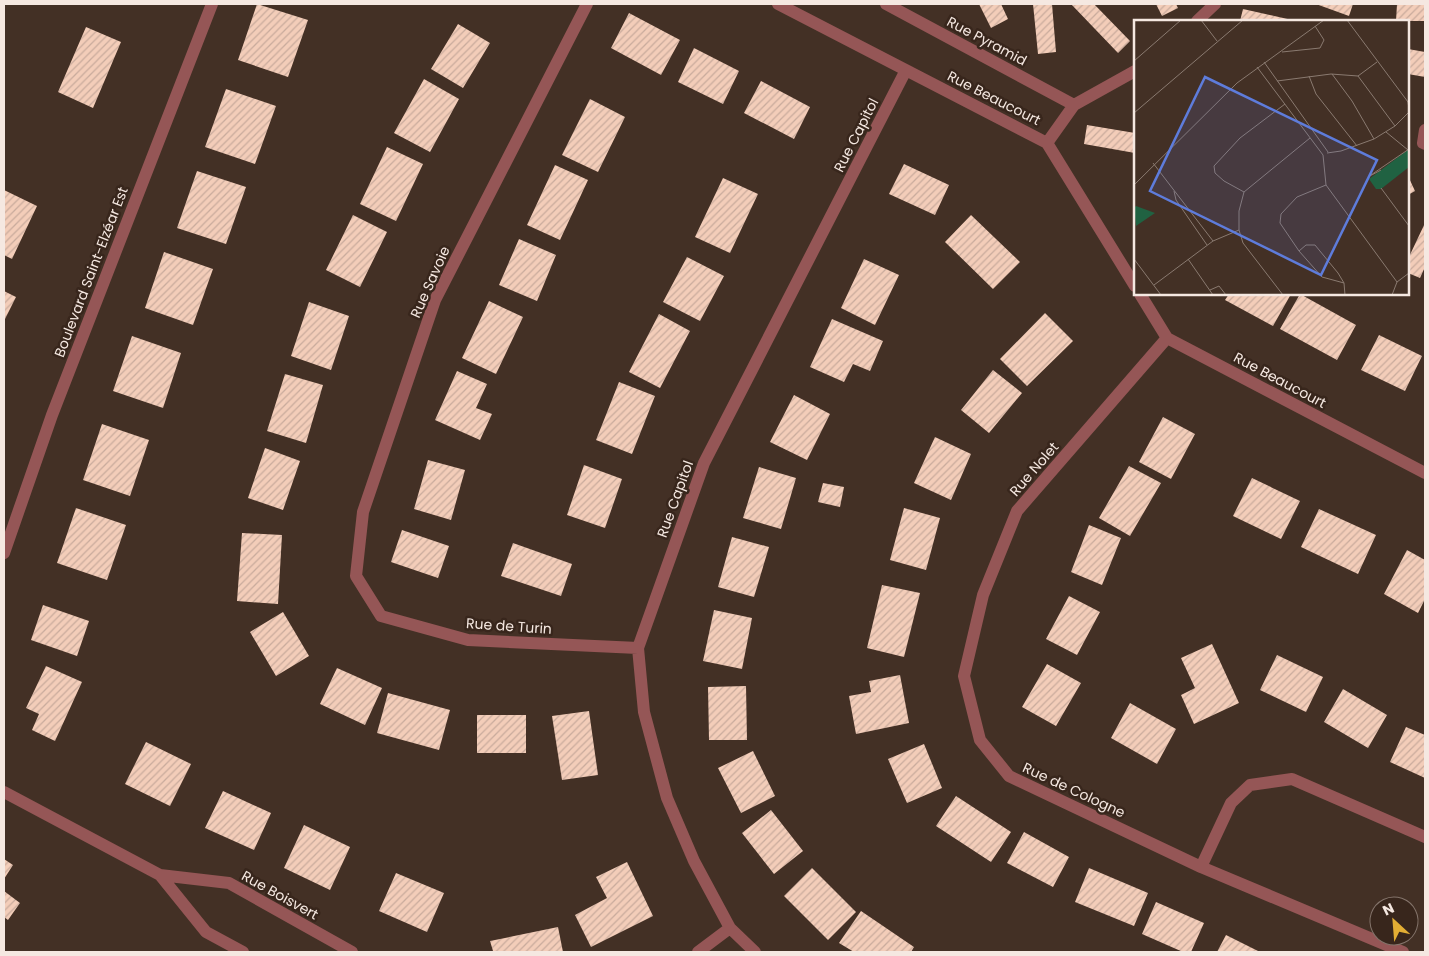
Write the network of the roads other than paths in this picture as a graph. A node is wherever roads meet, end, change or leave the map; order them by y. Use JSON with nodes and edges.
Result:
{"nodes":[{"id":1,"x":212,"y":4,"type":"edge"},
{"id":2,"x":587,"y":4,"type":"edge"},
{"id":3,"x":778,"y":4,"type":"edge"},
{"id":4,"x":886,"y":4,"type":"edge"},
{"id":5,"x":1215,"y":4,"type":"edge"},
{"id":6,"x":1198,"y":20,"type":"edge"},
{"id":7,"x":906,"y":70,"type":"junction"},
{"id":8,"x":1134,"y":72,"type":"edge"},
{"id":9,"x":1074,"y":105,"type":"junction"},
{"id":10,"x":1425,"y":130,"type":"edge"},
{"id":11,"x":1047,"y":142,"type":"junction"},
{"id":12,"x":1425,"y":144,"type":"edge"},
{"id":13,"x":1134,"y":284,"type":"edge"},
{"id":14,"x":1141,"y":295,"type":"edge"},
{"id":15,"x":1167,"y":338,"type":"junction"},
{"id":16,"x":1425,"y":473,"type":"edge"},
{"id":17,"x":4,"y":553,"type":"edge"},
{"id":18,"x":381,"y":616,"type":"joint"},
{"id":19,"x":638,"y":648,"type":"junction"},
{"id":20,"x":964,"y":676,"type":"joint"},
{"id":21,"x":4,"y":792,"type":"edge"},
{"id":22,"x":1425,"y":837,"type":"edge"},
{"id":23,"x":1202,"y":867,"type":"junction"},
{"id":24,"x":160,"y":874,"type":"junction"},
{"id":25,"x":730,"y":928,"type":"junction"},
{"id":26,"x":243,"y":952,"type":"edge"},
{"id":27,"x":352,"y":952,"type":"edge"},
{"id":28,"x":698,"y":952,"type":"edge"},
{"id":29,"x":755,"y":952,"type":"edge"},
{"id":30,"x":1402,"y":952,"type":"edge"}],
"edges":[{"from":1,"to":17,"type":"street","name":"Boulevard Saint-Elzéar Est"},
{"from":2,"to":18,"type":"street","name":"Rue Savoie"},
{"from":3,"to":7,"type":"street","name":"Rue Beaucourt"},
{"from":4,"to":9,"type":"street","name":"Rue Pyramid"},
{"from":5,"to":6,"type":"street"},
{"from":7,"to":11,"type":"street","name":"Rue Beaucourt"},
{"from":7,"to":19,"type":"street","name":"Rue Capitol"},
{"from":8,"to":9,"type":"street"},
{"from":9,"to":11,"type":"street"},
{"from":10,"to":12,"type":"street"},
{"from":11,"to":13,"type":"street","name":"Rue Beaucourt"},
{"from":14,"to":15,"type":"street"},
{"from":15,"to":16,"type":"street","name":"Rue Beaucourt"},
{"from":15,"to":20,"type":"street","name":"Rue Nolet"},
{"from":18,"to":19,"type":"street","name":"Rue de Turin"},
{"from":19,"to":25,"type":"street","name":"Rue Capitol"},
{"from":20,"to":23,"type":"street","name":"Rue de Cologne"},
{"from":21,"to":24,"type":"street","name":"Rue Boisvert"},
{"from":22,"to":23,"type":"street"},
{"from":23,"to":30,"type":"street","name":"Rue de Cologne"},
{"from":24,"to":26,"type":"street","name":"Rue Boisvert"},
{"from":24,"to":27,"type":"street","name":"Rue Boisvert"},
{"from":25,"to":28,"type":"street"},
{"from":25,"to":29,"type":"street","name":"Rue Capitol"}]}
